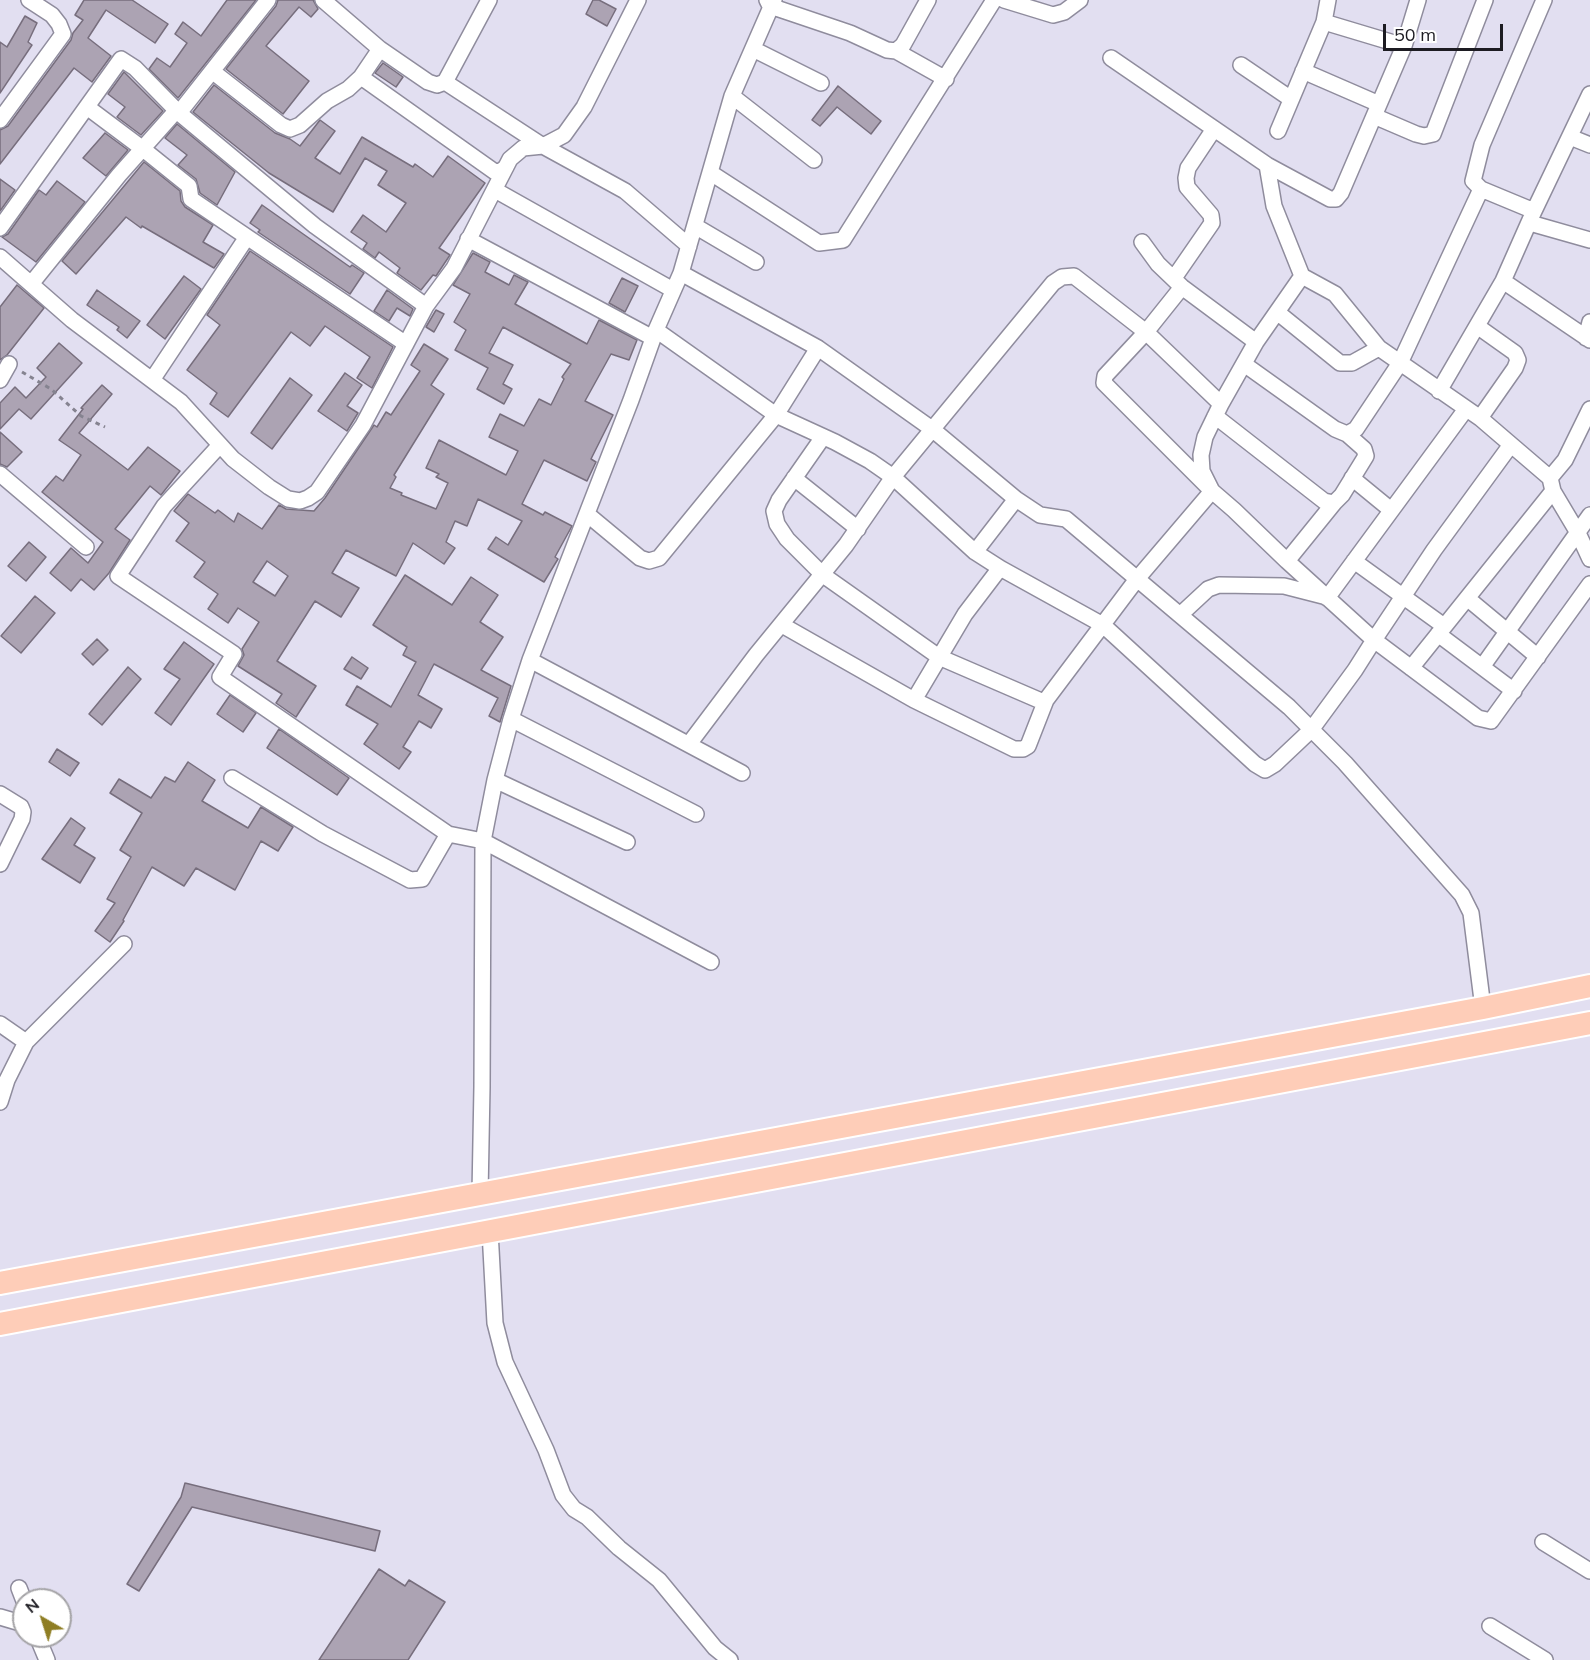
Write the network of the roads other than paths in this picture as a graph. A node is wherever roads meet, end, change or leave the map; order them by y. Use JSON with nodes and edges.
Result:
{"nodes":[{"id":1,"x":29,"y":0,"type":"edge"},
{"id":2,"x":268,"y":0,"type":"edge"},
{"id":3,"x":323,"y":0,"type":"edge"},
{"id":4,"x":489,"y":0,"type":"edge"},
{"id":5,"x":638,"y":0,"type":"edge"},
{"id":6,"x":928,"y":0,"type":"edge"},
{"id":7,"x":994,"y":0,"type":"edge"},
{"id":8,"x":1004,"y":0,"type":"edge"},
{"id":9,"x":1080,"y":0,"type":"edge"},
{"id":10,"x":1329,"y":0,"type":"edge"},
{"id":11,"x":1418,"y":0,"type":"edge"},
{"id":12,"x":1485,"y":0,"type":"edge"},
{"id":13,"x":1544,"y":0,"type":"edge"},
{"id":14,"x":770,"y":2,"type":"edge"},
{"id":15,"x":1324,"y":22,"type":"junction"},
{"id":16,"x":1404,"y":46,"type":"junction"},
{"id":17,"x":380,"y":49,"type":"junction"},
{"id":18,"x":753,"y":49,"type":"junction"},
{"id":19,"x":896,"y":51,"type":"junction"},
{"id":20,"x":1111,"y":58,"type":"dead end"},
{"id":21,"x":1241,"y":65,"type":"dead end"},
{"id":22,"x":212,"y":71,"type":"junction"},
{"id":23,"x":1303,"y":71,"type":"junction"},
{"id":24,"x":361,"y":77,"type":"junction"},
{"id":25,"x":946,"y":79,"type":"junction"},
{"id":26,"x":445,"y":82,"type":"junction"},
{"id":27,"x":821,"y":83,"type":"dead end"},
{"id":28,"x":1590,"y":94,"type":"edge"},
{"id":29,"x":732,"y":96,"type":"junction"},
{"id":30,"x":1291,"y":99,"type":"junction"},
{"id":31,"x":87,"y":108,"type":"junction"},
{"id":32,"x":1376,"y":110,"type":"junction"},
{"id":33,"x":178,"y":112,"type":"junction"},
{"id":34,"x":0,"y":120,"type":"edge"},
{"id":35,"x":1214,"y":129,"type":"junction"},
{"id":36,"x":1278,"y":130,"type":"dead end"},
{"id":37,"x":1570,"y":136,"type":"junction"},
{"id":38,"x":1590,"y":144,"type":"edge"},
{"id":39,"x":543,"y":146,"type":"junction"},
{"id":40,"x":143,"y":149,"type":"junction"},
{"id":41,"x":814,"y":160,"type":"dead end"},
{"id":42,"x":1267,"y":165,"type":"junction"},
{"id":43,"x":506,"y":167,"type":"junction"},
{"id":44,"x":711,"y":173,"type":"junction"},
{"id":45,"x":1481,"y":189,"type":"junction"},
{"id":46,"x":495,"y":190,"type":"junction"},
{"id":47,"x":1532,"y":217,"type":"junction"},
{"id":48,"x":695,"y":226,"type":"junction"},
{"id":49,"x":0,"y":228,"type":"edge"},
{"id":50,"x":247,"y":237,"type":"junction"},
{"id":51,"x":468,"y":239,"type":"junction"},
{"id":52,"x":1590,"y":240,"type":"edge"},
{"id":53,"x":1142,"y":242,"type":"dead end"},
{"id":54,"x":689,"y":246,"type":"junction"},
{"id":55,"x":825,"y":249,"type":"dead end"},
{"id":56,"x":0,"y":257,"type":"edge"},
{"id":57,"x":756,"y":262,"type":"dead end"},
{"id":58,"x":681,"y":273,"type":"junction"},
{"id":59,"x":1302,"y":276,"type":"junction"},
{"id":60,"x":1503,"y":281,"type":"junction"},
{"id":61,"x":1178,"y":283,"type":"junction"},
{"id":62,"x":31,"y":284,"type":"junction"},
{"id":63,"x":673,"y":290,"type":"junction"},
{"id":64,"x":426,"y":306,"type":"junction"},
{"id":65,"x":1277,"y":312,"type":"junction"},
{"id":66,"x":1590,"y":322,"type":"edge"},
{"id":67,"x":1477,"y":326,"type":"junction"},
{"id":68,"x":1146,"y":332,"type":"junction"},
{"id":69,"x":655,"y":334,"type":"junction"},
{"id":70,"x":1588,"y":339,"type":"edge"},
{"id":71,"x":1256,"y":342,"type":"junction"},
{"id":72,"x":406,"y":344,"type":"junction"},
{"id":73,"x":818,"y":348,"type":"junction"},
{"id":74,"x":1379,"y":348,"type":"junction"},
{"id":75,"x":1400,"y":363,"type":"junction"},
{"id":76,"x":9,"y":364,"type":"road end"},
{"id":77,"x":1244,"y":364,"type":"junction"},
{"id":78,"x":0,"y":380,"type":"edge"},
{"id":79,"x":152,"y":380,"type":"junction"},
{"id":80,"x":1439,"y":391,"type":"junction"},
{"id":81,"x":1466,"y":409,"type":"junction"},
{"id":82,"x":1590,"y":409,"type":"edge"},
{"id":83,"x":1218,"y":410,"type":"junction"},
{"id":84,"x":776,"y":415,"type":"junction"},
{"id":85,"x":1480,"y":418,"type":"junction"},
{"id":86,"x":932,"y":429,"type":"junction"},
{"id":87,"x":1347,"y":434,"type":"junction"},
{"id":88,"x":823,"y":437,"type":"junction"},
{"id":89,"x":220,"y":445,"type":"junction"},
{"id":90,"x":1510,"y":446,"type":"junction"},
{"id":91,"x":0,"y":474,"type":"edge"},
{"id":92,"x":893,"y":477,"type":"junction"},
{"id":93,"x":795,"y":478,"type":"junction"},
{"id":94,"x":1352,"y":478,"type":"junction"},
{"id":95,"x":1551,"y":484,"type":"junction"},
{"id":96,"x":1212,"y":491,"type":"junction"},
{"id":97,"x":1016,"y":499,"type":"junction"},
{"id":98,"x":1334,"y":503,"type":"junction"},
{"id":99,"x":1391,"y":510,"type":"junction"},
{"id":100,"x":587,"y":513,"type":"junction"},
{"id":101,"x":1590,"y":515,"type":"edge"},
{"id":102,"x":858,"y":529,"type":"junction"},
{"id":103,"x":1578,"y":533,"type":"junction"},
{"id":104,"x":86,"y":547,"type":"dead end"},
{"id":105,"x":975,"y":552,"type":"junction"},
{"id":106,"x":1590,"y":559,"type":"edge"},
{"id":107,"x":1287,"y":561,"type":"junction"},
{"id":108,"x":1354,"y":561,"type":"junction"},
{"id":109,"x":1000,"y":568,"type":"junction"},
{"id":110,"x":823,"y":575,"type":"junction"},
{"id":111,"x":1137,"y":579,"type":"junction"},
{"id":112,"x":1590,"y":584,"type":"edge"},
{"id":113,"x":1402,"y":596,"type":"junction"},
{"id":114,"x":1326,"y":597,"type":"junction"},
{"id":115,"x":1467,"y":598,"type":"junction"},
{"id":116,"x":1180,"y":615,"type":"junction"},
{"id":117,"x":782,"y":625,"type":"junction"},
{"id":118,"x":1102,"y":625,"type":"junction"},
{"id":119,"x":1441,"y":630,"type":"junction"},
{"id":120,"x":1508,"y":631,"type":"junction"},
{"id":121,"x":1374,"y":640,"type":"junction"},
{"id":122,"x":939,"y":657,"type":"junction"},
{"id":123,"x":1538,"y":657,"type":"junction"},
{"id":124,"x":530,"y":660,"type":"junction"},
{"id":125,"x":1482,"y":667,"type":"junction"},
{"id":126,"x":1411,"y":668,"type":"junction"},
{"id":127,"x":1514,"y":691,"type":"junction"},
{"id":128,"x":914,"y":700,"type":"junction"},
{"id":129,"x":1046,"y":700,"type":"junction"},
{"id":130,"x":511,"y":719,"type":"junction"},
{"id":131,"x":1311,"y":730,"type":"junction"},
{"id":132,"x":689,"y":744,"type":"junction"},
{"id":133,"x":742,"y":773,"type":"dead end"},
{"id":134,"x":232,"y":778,"type":"dead end"},
{"id":135,"x":495,"y":780,"type":"junction"},
{"id":136,"x":0,"y":794,"type":"edge"},
{"id":137,"x":696,"y":814,"type":"dead end"},
{"id":138,"x":448,"y":834,"type":"junction"},
{"id":139,"x":483,"y":841,"type":"junction"},
{"id":140,"x":627,"y":842,"type":"dead end"},
{"id":141,"x":0,"y":864,"type":"edge"},
{"id":142,"x":124,"y":944,"type":"dead end"},
{"id":143,"x":711,"y":962,"type":"dead end"},
{"id":144,"x":1590,"y":986,"type":"edge"},
{"id":145,"x":1483,"y":1008,"type":"junction"},
{"id":146,"x":1590,"y":1023,"type":"edge"},
{"id":147,"x":0,"y":1024,"type":"edge"},
{"id":148,"x":26,"y":1042,"type":"junction"},
{"id":149,"x":0,"y":1102,"type":"edge"},
{"id":150,"x":480,"y":1194,"type":"junction"},
{"id":151,"x":490,"y":1231,"type":"junction"},
{"id":152,"x":0,"y":1283,"type":"edge"},
{"id":153,"x":0,"y":1324,"type":"edge"},
{"id":154,"x":1543,"y":1542,"type":"dead end"},
{"id":155,"x":1590,"y":1571,"type":"edge"},
{"id":156,"x":1490,"y":1626,"type":"dead end"},
{"id":157,"x":730,"y":1660,"type":"edge"},
{"id":158,"x":1545,"y":1660,"type":"edge"}],
"edges":[{"from":1,"to":34,"type":"street"},
{"from":2,"to":22,"type":"street"},
{"from":3,"to":17,"type":"street"},
{"from":4,"to":26,"type":"street"},
{"from":5,"to":39,"type":"street"},
{"from":6,"to":19,"type":"street"},
{"from":7,"to":25,"type":"street"},
{"from":8,"to":9,"type":"street"},
{"from":10,"to":15,"type":"street"},
{"from":11,"to":16,"type":"street"},
{"from":12,"to":32,"type":"street"},
{"from":13,"to":45,"type":"street"},
{"from":14,"to":18,"type":"street"},
{"from":14,"to":19,"type":"street"},
{"from":15,"to":16,"type":"street"},
{"from":15,"to":23,"type":"street"},
{"from":16,"to":32,"type":"street"},
{"from":17,"to":24,"type":"street"},
{"from":17,"to":26,"type":"street"},
{"from":18,"to":27,"type":"street"},
{"from":18,"to":29,"type":"street"},
{"from":19,"to":25,"type":"street"},
{"from":20,"to":35,"type":"street"},
{"from":21,"to":30,"type":"street"},
{"from":22,"to":24,"type":"street"},
{"from":22,"to":33,"type":"street"},
{"from":23,"to":30,"type":"street"},
{"from":23,"to":32,"type":"street"},
{"from":24,"to":43,"type":"street"},
{"from":25,"to":44,"type":"street"},
{"from":26,"to":39,"type":"street"},
{"from":28,"to":37,"type":"street"},
{"from":29,"to":41,"type":"street"},
{"from":29,"to":44,"type":"street"},
{"from":30,"to":36,"type":"street"},
{"from":31,"to":33,"type":"street"},
{"from":31,"to":40,"type":"street"},
{"from":31,"to":49,"type":"street"},
{"from":32,"to":42,"type":"street"},
{"from":33,"to":40,"type":"street"},
{"from":33,"to":64,"type":"street"},
{"from":35,"to":42,"type":"street"},
{"from":35,"to":61,"type":"street"},
{"from":37,"to":38,"type":"street"},
{"from":37,"to":47,"type":"street"},
{"from":39,"to":43,"type":"street"},
{"from":39,"to":54,"type":"street"},
{"from":40,"to":50,"type":"street"},
{"from":40,"to":62,"type":"street"},
{"from":42,"to":59,"type":"street"},
{"from":43,"to":46,"type":"street"},
{"from":44,"to":48,"type":"street"},
{"from":44,"to":55,"type":"street"},
{"from":45,"to":47,"type":"street"},
{"from":45,"to":75,"type":"street"},
{"from":46,"to":51,"type":"street"},
{"from":46,"to":63,"type":"street"},
{"from":47,"to":52,"type":"street"},
{"from":47,"to":60,"type":"street"},
{"from":48,"to":54,"type":"street"},
{"from":48,"to":57,"type":"street"},
{"from":50,"to":72,"type":"street"},
{"from":50,"to":79,"type":"street"},
{"from":51,"to":64,"type":"street"},
{"from":51,"to":69,"type":"street"},
{"from":53,"to":61,"type":"street"},
{"from":54,"to":58,"type":"street"},
{"from":56,"to":62,"type":"street"},
{"from":58,"to":63,"type":"street"},
{"from":58,"to":73,"type":"street"},
{"from":59,"to":65,"type":"street"},
{"from":59,"to":74,"type":"street"},
{"from":60,"to":67,"type":"street"},
{"from":60,"to":70,"type":"street"},
{"from":61,"to":68,"type":"street"},
{"from":61,"to":71,"type":"street"},
{"from":62,"to":79,"type":"street"},
{"from":63,"to":69,"type":"street"},
{"from":64,"to":72,"type":"street"},
{"from":65,"to":71,"type":"street"},
{"from":65,"to":74,"type":"street"},
{"from":66,"to":70,"type":"street"},
{"from":67,"to":80,"type":"street"},
{"from":67,"to":85,"type":"street"},
{"from":68,"to":83,"type":"street"},
{"from":68,"to":86,"type":"street"},
{"from":68,"to":96,"type":"street"},
{"from":69,"to":84,"type":"street"},
{"from":69,"to":100,"type":"street"},
{"from":71,"to":77,"type":"street"},
{"from":72,"to":89,"type":"street"},
{"from":73,"to":84,"type":"street"},
{"from":73,"to":86,"type":"street"},
{"from":74,"to":75,"type":"street"},
{"from":75,"to":80,"type":"street"},
{"from":75,"to":87,"type":"street"},
{"from":76,"to":78,"type":"street"},
{"from":77,"to":83,"type":"street"},
{"from":77,"to":87,"type":"street"},
{"from":79,"to":89,"type":"street"},
{"from":80,"to":81,"type":"street"},
{"from":81,"to":85,"type":"street"},
{"from":81,"to":99,"type":"street"},
{"from":82,"to":95,"type":"street"},
{"from":83,"to":96,"type":"street"},
{"from":83,"to":98,"type":"street"},
{"from":84,"to":88,"type":"street"},
{"from":84,"to":100,"type":"street"},
{"from":85,"to":90,"type":"street"},
{"from":86,"to":92,"type":"street"},
{"from":86,"to":97,"type":"street"},
{"from":87,"to":94,"type":"street"},
{"from":88,"to":92,"type":"street"},
{"from":88,"to":93,"type":"street"},
{"from":89,"to":138,"type":"street"},
{"from":90,"to":95,"type":"street"},
{"from":90,"to":113,"type":"street"},
{"from":91,"to":104,"type":"street"},
{"from":92,"to":102,"type":"street"},
{"from":92,"to":105,"type":"street"},
{"from":93,"to":102,"type":"street"},
{"from":93,"to":110,"type":"street"},
{"from":94,"to":98,"type":"street"},
{"from":94,"to":99,"type":"street"},
{"from":95,"to":103,"type":"street"},
{"from":95,"to":115,"type":"street"},
{"from":96,"to":107,"type":"street"},
{"from":96,"to":111,"type":"street"},
{"from":97,"to":105,"type":"street"},
{"from":97,"to":111,"type":"street"},
{"from":98,"to":107,"type":"street"},
{"from":99,"to":108,"type":"street"},
{"from":100,"to":124,"type":"street"},
{"from":101,"to":103,"type":"street"},
{"from":102,"to":110,"type":"street"},
{"from":103,"to":106,"type":"street"},
{"from":103,"to":120,"type":"street"},
{"from":105,"to":109,"type":"street"},
{"from":107,"to":114,"type":"street"},
{"from":108,"to":113,"type":"street"},
{"from":108,"to":114,"type":"street"},
{"from":109,"to":118,"type":"street"},
{"from":109,"to":122,"type":"street"},
{"from":110,"to":117,"type":"street"},
{"from":110,"to":122,"type":"street"},
{"from":111,"to":116,"type":"street"},
{"from":111,"to":118,"type":"street"},
{"from":112,"to":123,"type":"street"},
{"from":113,"to":119,"type":"street"},
{"from":113,"to":121,"type":"street"},
{"from":114,"to":116,"type":"street"},
{"from":114,"to":121,"type":"street"},
{"from":115,"to":119,"type":"street"},
{"from":115,"to":120,"type":"street"},
{"from":116,"to":131,"type":"street"},
{"from":117,"to":128,"type":"street"},
{"from":117,"to":132,"type":"street"},
{"from":118,"to":129,"type":"street"},
{"from":118,"to":131,"type":"street"},
{"from":119,"to":125,"type":"street"},
{"from":119,"to":126,"type":"street"},
{"from":120,"to":123,"type":"street"},
{"from":120,"to":125,"type":"street"},
{"from":121,"to":126,"type":"street"},
{"from":121,"to":131,"type":"street"},
{"from":122,"to":128,"type":"street"},
{"from":122,"to":129,"type":"street"},
{"from":123,"to":127,"type":"street"},
{"from":124,"to":130,"type":"street"},
{"from":124,"to":132,"type":"street"},
{"from":125,"to":127,"type":"street"},
{"from":126,"to":127,"type":"street"},
{"from":128,"to":129,"type":"street"},
{"from":130,"to":135,"type":"street"},
{"from":130,"to":137,"type":"street"},
{"from":131,"to":145,"type":"street"},
{"from":132,"to":133,"type":"street"},
{"from":134,"to":138,"type":"street"},
{"from":135,"to":139,"type":"street"},
{"from":135,"to":140,"type":"street"},
{"from":136,"to":141,"type":"street"},
{"from":138,"to":139,"type":"street"},
{"from":139,"to":143,"type":"street"},
{"from":139,"to":150,"type":"street"},
{"from":142,"to":148,"type":"street"},
{"from":144,"to":145,"type":"main road"},
{"from":145,"to":150,"type":"main road"},
{"from":146,"to":151,"type":"main road"},
{"from":147,"to":148,"type":"street"},
{"from":148,"to":149,"type":"street"},
{"from":150,"to":152,"type":"main road"},
{"from":151,"to":153,"type":"main road"},
{"from":151,"to":157,"type":"street"},
{"from":154,"to":155,"type":"street"},
{"from":156,"to":158,"type":"street"}]}
